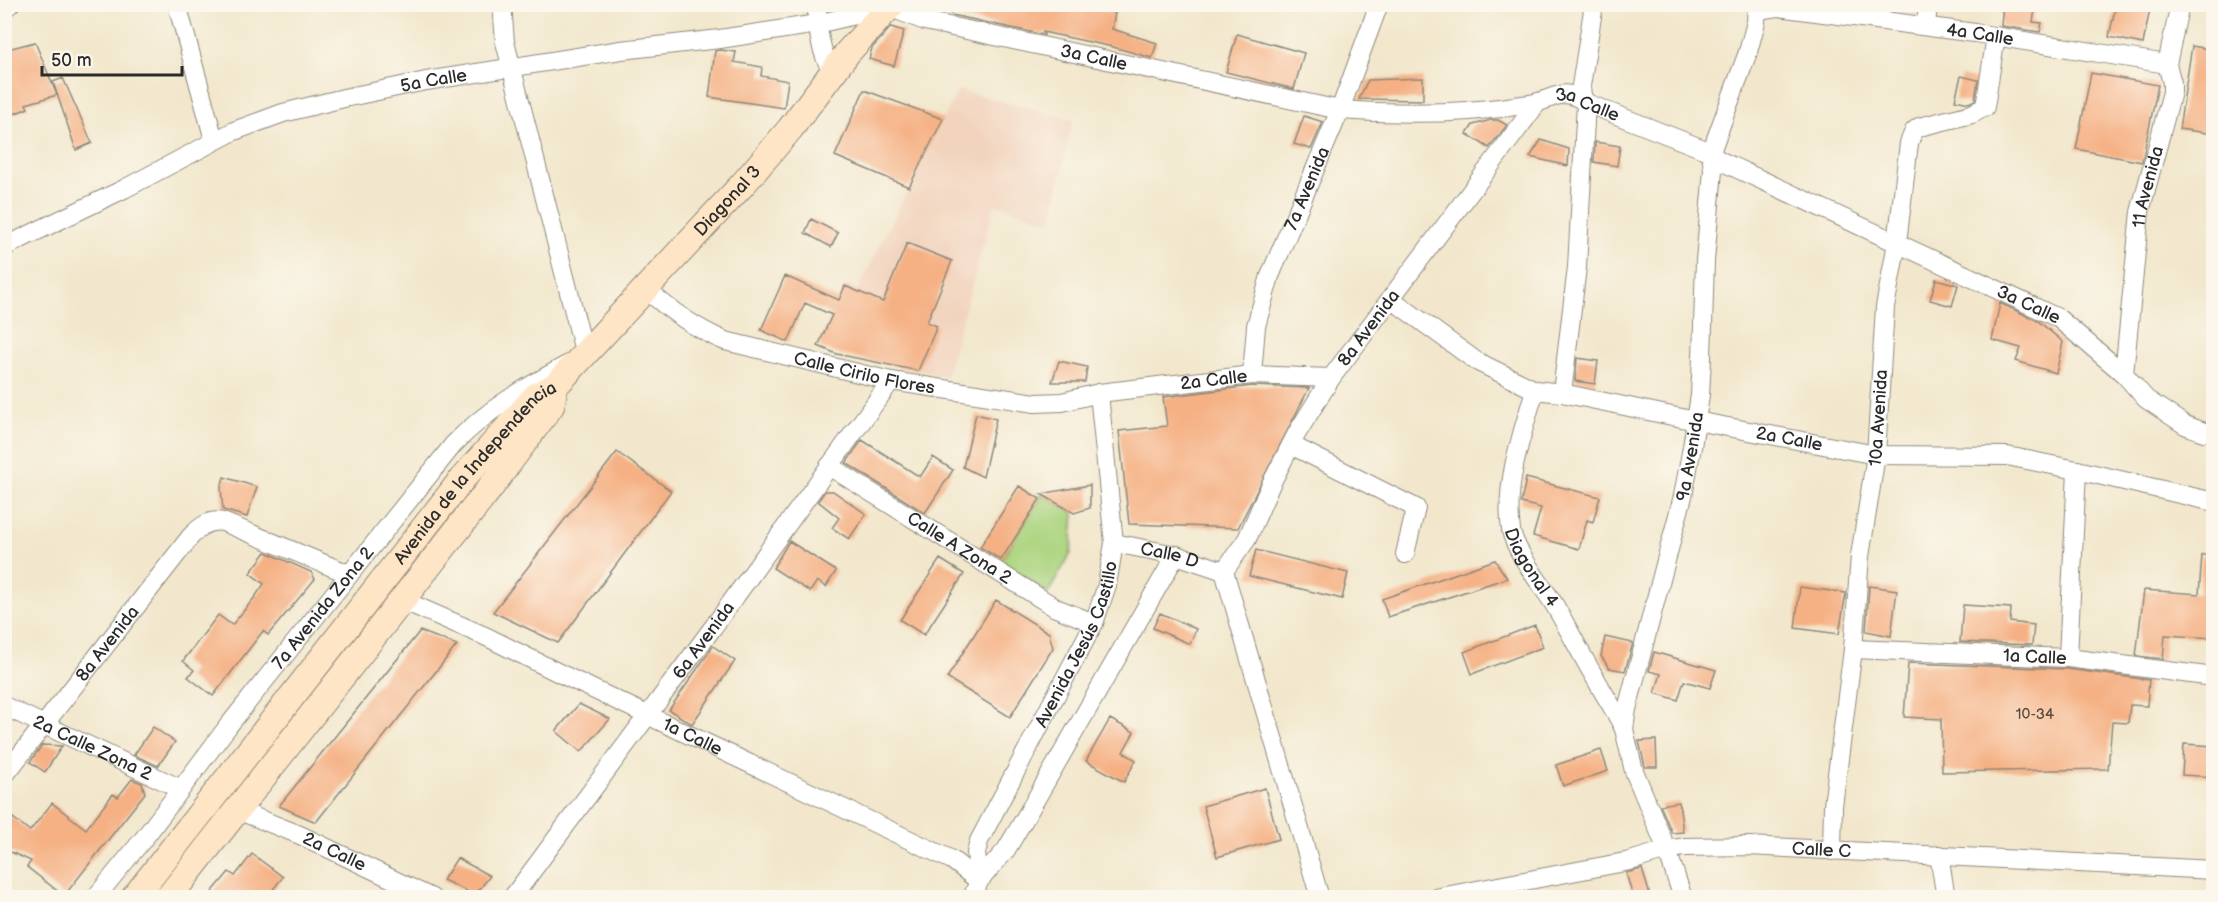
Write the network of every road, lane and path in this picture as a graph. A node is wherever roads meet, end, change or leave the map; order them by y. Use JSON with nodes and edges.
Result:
{"nodes":[{"id":1,"x":177,"y":4,"type":"edge"},
{"id":2,"x":502,"y":4,"type":"edge"},
{"id":3,"x":817,"y":4,"type":"edge"},
{"id":4,"x":1379,"y":4,"type":"edge"},
{"id":5,"x":1594,"y":4,"type":"edge"},
{"id":6,"x":1928,"y":4,"type":"edge"},
{"id":7,"x":2180,"y":4,"type":"edge"},
{"id":8,"x":890,"y":6,"type":"edge"},
{"id":9,"x":1757,"y":9,"type":"edge"},
{"id":10,"x":817,"y":24,"type":"junction"},
{"id":11,"x":1926,"y":26,"type":"junction"},
{"id":12,"x":1996,"y":36,"type":"junction"},
{"id":13,"x":2168,"y":64,"type":"junction"},
{"id":14,"x":513,"y":67,"type":"junction"},
{"id":15,"x":833,"y":74,"type":"junction"},
{"id":16,"x":1539,"y":102,"type":"junction"},
{"id":17,"x":1586,"y":103,"type":"junction"},
{"id":18,"x":1340,"y":110,"type":"junction"},
{"id":19,"x":214,"y":141,"type":"junction"},
{"id":20,"x":1711,"y":152,"type":"junction"},
{"id":21,"x":1897,"y":243,"type":"junction"},
{"id":22,"x":4,"y":247,"type":"edge"},
{"id":23,"x":646,"y":289,"type":"junction"},
{"id":24,"x":1391,"y":299,"type":"junction"},
{"id":25,"x":585,"y":355,"type":"junction"},
{"id":26,"x":2124,"y":374,"type":"junction"},
{"id":27,"x":1252,"y":375,"type":"junction"},
{"id":28,"x":1331,"y":378,"type":"junction"},
{"id":29,"x":891,"y":381,"type":"junction"},
{"id":30,"x":555,"y":386,"type":"junction"},
{"id":31,"x":1535,"y":390,"type":"junction"},
{"id":32,"x":1098,"y":393,"type":"junction"},
{"id":33,"x":1562,"y":393,"type":"junction"},
{"id":34,"x":1696,"y":421,"type":"junction"},
{"id":35,"x":2214,"y":432,"type":"edge"},
{"id":36,"x":1291,"y":445,"type":"junction"},
{"id":37,"x":1876,"y":455,"type":"junction"},
{"id":38,"x":830,"y":466,"type":"junction"},
{"id":39,"x":2078,"y":470,"type":"junction"},
{"id":40,"x":2214,"y":502,"type":"edge"},
{"id":41,"x":1114,"y":543,"type":"junction"},
{"id":42,"x":1405,"y":554,"type":"dead end"},
{"id":43,"x":1176,"y":555,"type":"junction"},
{"id":44,"x":1224,"y":571,"type":"junction"},
{"id":45,"x":349,"y":574,"type":"junction"},
{"id":46,"x":402,"y":600,"type":"junction"},
{"id":47,"x":1094,"y":623,"type":"junction"},
{"id":48,"x":1853,"y":649,"type":"junction"},
{"id":49,"x":2068,"y":658,"type":"junction"},
{"id":50,"x":2214,"y":677,"type":"edge"},
{"id":51,"x":4,"y":706,"type":"edge"},
{"id":52,"x":649,"y":715,"type":"junction"},
{"id":53,"x":44,"y":725,"type":"junction"},
{"id":54,"x":1624,"y":729,"type":"junction"},
{"id":55,"x":4,"y":776,"type":"edge"},
{"id":56,"x":181,"y":789,"type":"junction"},
{"id":57,"x":237,"y":810,"type":"junction"},
{"id":58,"x":1667,"y":850,"type":"junction"},
{"id":59,"x":1833,"y":851,"type":"junction"},
{"id":60,"x":1939,"y":855,"type":"junction"},
{"id":61,"x":2214,"y":870,"type":"edge"},
{"id":62,"x":976,"y":889,"type":"edge"},
{"id":63,"x":96,"y":897,"type":"edge"},
{"id":64,"x":134,"y":897,"type":"edge"},
{"id":65,"x":168,"y":897,"type":"edge"},
{"id":66,"x":432,"y":897,"type":"edge"},
{"id":67,"x":512,"y":897,"type":"edge"},
{"id":68,"x":1320,"y":897,"type":"edge"},
{"id":69,"x":1434,"y":897,"type":"edge"},
{"id":70,"x":1683,"y":897,"type":"edge"},
{"id":71,"x":1946,"y":897,"type":"edge"}],
"edges":[{"from":1,"to":19,"type":"street"},
{"from":2,"to":14,"type":"street"},
{"from":3,"to":10,"type":"street"},
{"from":4,"to":18,"type":"street","name":"7a Avenida"},
{"from":5,"to":17,"type":"street"},
{"from":6,"to":11,"type":"street"},
{"from":7,"to":13,"type":"street","name":"11 Avenida"},
{"from":8,"to":10,"type":"street","name":"5a Calle"},
{"from":8,"to":15,"type":"main road","name":"Diagonal 3"},
{"from":8,"to":18,"type":"street","name":"3a Calle"},
{"from":9,"to":11,"type":"street","name":"4a Calle"},
{"from":9,"to":20,"type":"street","name":"9a Avenida"},
{"from":10,"to":14,"type":"street","name":"5a Calle"},
{"from":10,"to":15,"type":"street"},
{"from":11,"to":12,"type":"street","name":"4a Calle"},
{"from":12,"to":13,"type":"street","name":"4a Calle"},
{"from":12,"to":21,"type":"street","name":"10a Avenida"},
{"from":13,"to":26,"type":"street","name":"11 Avenida"},
{"from":14,"to":19,"type":"street","name":"5a Calle"},
{"from":14,"to":25,"type":"street"},
{"from":15,"to":23,"type":"main road","name":"Diagonal 3"},
{"from":16,"to":17,"type":"street","name":"3a Calle"},
{"from":16,"to":18,"type":"street","name":"3a Calle"},
{"from":16,"to":24,"type":"street","name":"8a Avenida"},
{"from":17,"to":20,"type":"street","name":"3a Calle"},
{"from":17,"to":33,"type":"street"},
{"from":18,"to":27,"type":"street","name":"7a Avenida"},
{"from":19,"to":22,"type":"street","name":"5a Calle"},
{"from":20,"to":21,"type":"street","name":"3a Calle"},
{"from":20,"to":34,"type":"street","name":"9a Avenida"},
{"from":21,"to":26,"type":"street","name":"3a Calle"},
{"from":21,"to":37,"type":"street","name":"10a Avenida"},
{"from":23,"to":25,"type":"main road","name":"Diagonal 3"},
{"from":23,"to":29,"type":"street","name":"Calle Cirilo Flores"},
{"from":24,"to":28,"type":"street","name":"8a Avenida"},
{"from":24,"to":31,"type":"street","name":"2a Calle"},
{"from":25,"to":30,"type":"main road","name":"Diagonal 3"},
{"from":25,"to":45,"type":"street","name":"7a Avenida Zona 2"},
{"from":26,"to":35,"type":"street","name":"3a Calle"},
{"from":27,"to":28,"type":"street","name":"2a Calle"},
{"from":27,"to":32,"type":"street","name":"2a Calle"},
{"from":28,"to":36,"type":"street","name":"8a Avenida"},
{"from":29,"to":32,"type":"street","name":"Calle Cirilo Flores"},
{"from":29,"to":38,"type":"street","name":"6a Avenida"},
{"from":30,"to":46,"type":"main road","name":"Avenida de la Independencia"},
{"from":30,"to":64,"type":"main road","name":"Avenida de la Independencia"},
{"from":31,"to":33,"type":"street","name":"2a Calle"},
{"from":31,"to":54,"type":"street","name":"Diagonal 4"},
{"from":32,"to":41,"type":"street","name":"Avenida Jesús Castillo"},
{"from":33,"to":34,"type":"street","name":"2a Calle"},
{"from":34,"to":37,"type":"street","name":"2a Calle"},
{"from":34,"to":54,"type":"street","name":"9a Avenida"},
{"from":36,"to":42,"type":"street"},
{"from":36,"to":44,"type":"street","name":"8a Avenida"},
{"from":37,"to":39,"type":"street","name":"2a Calle"},
{"from":37,"to":48,"type":"street","name":"10a Avenida"},
{"from":38,"to":47,"type":"street","name":"Calle A Zona 2"},
{"from":38,"to":52,"type":"street","name":"6a Avenida"},
{"from":39,"to":40,"type":"street","name":"2a Calle"},
{"from":39,"to":49,"type":"street"},
{"from":41,"to":43,"type":"street","name":"Calle D"},
{"from":41,"to":47,"type":"street","name":"Avenida Jesús Castillo"},
{"from":43,"to":44,"type":"street","name":"Calle D"},
{"from":43,"to":62,"type":"street","name":"Avenida Jesús Castillo"},
{"from":44,"to":68,"type":"street"},
{"from":45,"to":53,"type":"street","name":"8a Avenida"},
{"from":45,"to":56,"type":"street","name":"7a Avenida Zona 2"},
{"from":46,"to":52,"type":"street","name":"1a Calle"},
{"from":46,"to":57,"type":"main road","name":"Avenida de la Independencia"},
{"from":47,"to":62,"type":"street","name":"Avenida Jesús Castillo"},
{"from":48,"to":49,"type":"street","name":"1a Calle"},
{"from":48,"to":59,"type":"street","name":"10a Avenida"},
{"from":49,"to":50,"type":"street","name":"1a Calle"},
{"from":51,"to":53,"type":"street","name":"2a Calle Zona 2"},
{"from":52,"to":62,"type":"street","name":"1a Calle"},
{"from":52,"to":67,"type":"street","name":"6a Avenida"},
{"from":53,"to":55,"type":"street","name":"8a Avenida"},
{"from":53,"to":56,"type":"street","name":"2a Calle Zona 2"},
{"from":54,"to":58,"type":"street","name":"9a Avenida"},
{"from":56,"to":63,"type":"street","name":"7a Avenida Zona 2"},
{"from":57,"to":65,"type":"main road","name":"Avenida de la Independencia"},
{"from":57,"to":66,"type":"street","name":"2a Calle"},
{"from":58,"to":59,"type":"street","name":"Calle C"},
{"from":58,"to":69,"type":"street","name":"Calle C"},
{"from":58,"to":70,"type":"street","name":"9a Avenida"},
{"from":59,"to":60,"type":"street","name":"Calle C"},
{"from":60,"to":61,"type":"street","name":"Calle C"},
{"from":60,"to":71,"type":"street"}]}
